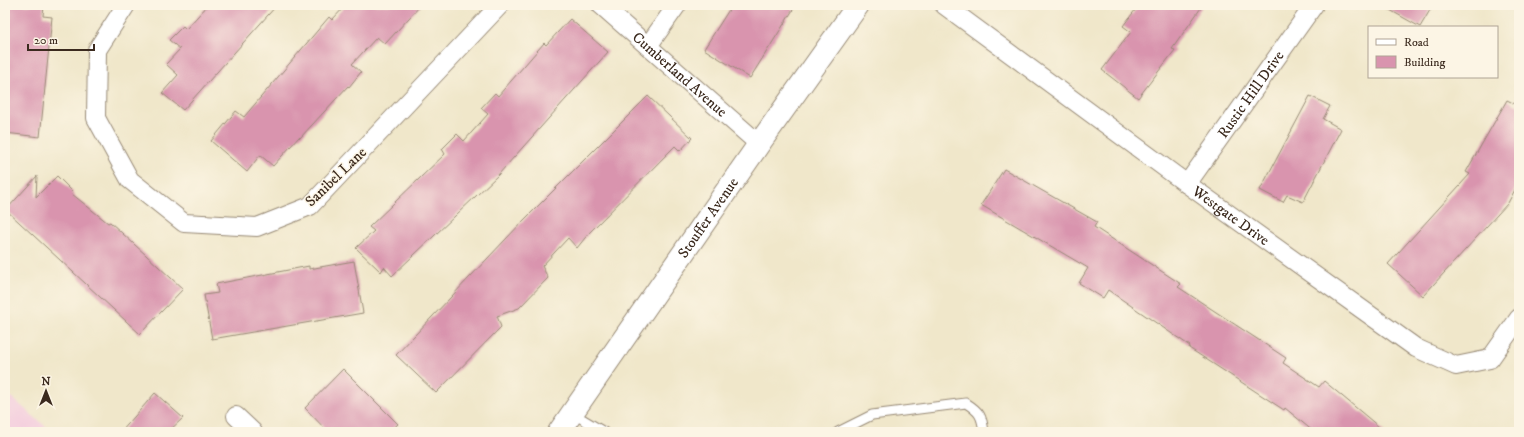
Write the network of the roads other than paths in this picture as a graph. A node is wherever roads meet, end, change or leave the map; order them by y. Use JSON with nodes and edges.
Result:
{"nodes":[{"id":1,"x":126,"y":5,"type":"edge"},
{"id":2,"x":500,"y":5,"type":"edge"},
{"id":3,"x":601,"y":5,"type":"edge"},
{"id":4,"x":677,"y":5,"type":"edge"},
{"id":5,"x":858,"y":5,"type":"edge"},
{"id":6,"x":944,"y":5,"type":"edge"},
{"id":7,"x":1314,"y":5,"type":"edge"},
{"id":8,"x":648,"y":46,"type":"junction"},
{"id":9,"x":759,"y":144,"type":"junction"},
{"id":10,"x":1187,"y":184,"type":"junction"},
{"id":11,"x":1519,"y":318,"type":"edge"},
{"id":12,"x":572,"y":413,"type":"junction"},
{"id":13,"x":236,"y":416,"type":"dead end"},
{"id":14,"x":253,"y":432,"type":"edge"},
{"id":15,"x":559,"y":432,"type":"edge"},
{"id":16,"x":604,"y":432,"type":"edge"},
{"id":17,"x":838,"y":432,"type":"edge"},
{"id":18,"x":984,"y":432,"type":"edge"}],
"edges":[{"from":1,"to":2,"type":"street","name":"Sanibel Lane"},
{"from":3,"to":8,"type":"street","name":"Cumberland Avenue"},
{"from":4,"to":8,"type":"street"},
{"from":5,"to":9,"type":"street","name":"Stouffer Avenue"},
{"from":6,"to":10,"type":"street","name":"Westgate Drive"},
{"from":7,"to":10,"type":"street","name":"Rustic Hill Drive"},
{"from":8,"to":9,"type":"street","name":"Cumberland Avenue"},
{"from":9,"to":12,"type":"street","name":"Stouffer Avenue"},
{"from":10,"to":11,"type":"street","name":"Westgate Drive"},
{"from":12,"to":15,"type":"street","name":"Stouffer Avenue"},
{"from":12,"to":16,"type":"lane"},
{"from":13,"to":14,"type":"street"},
{"from":17,"to":18,"type":"lane"}]}
